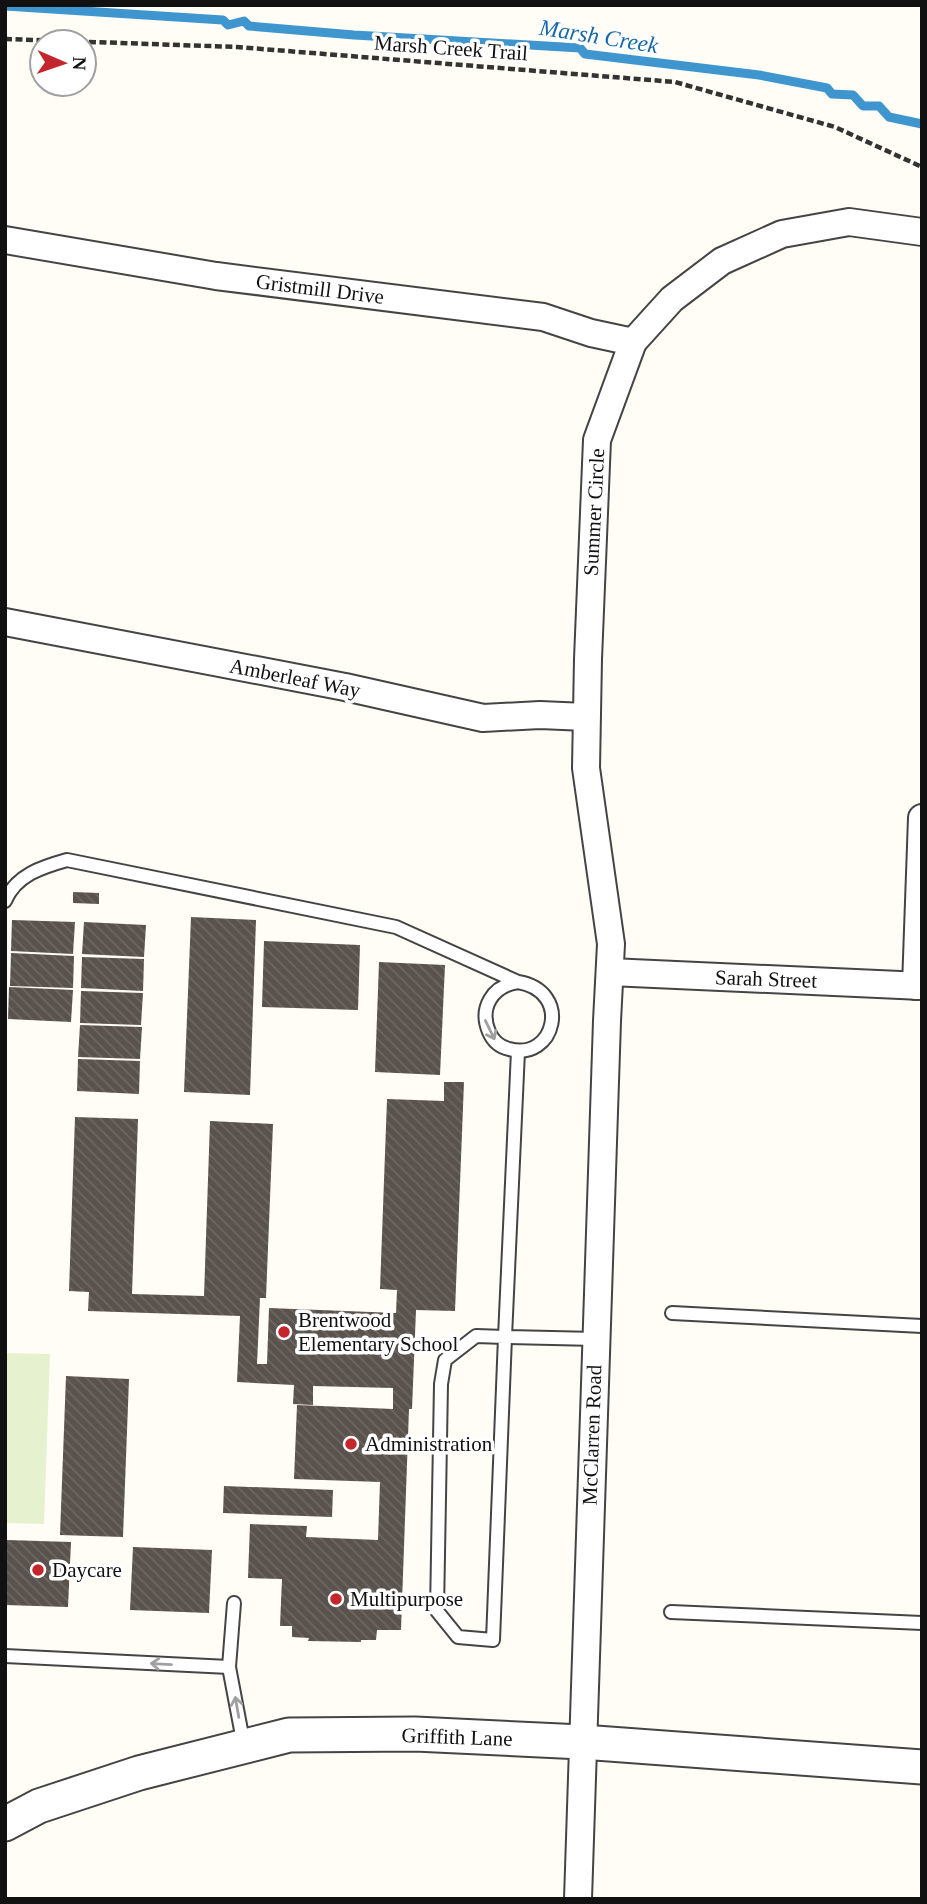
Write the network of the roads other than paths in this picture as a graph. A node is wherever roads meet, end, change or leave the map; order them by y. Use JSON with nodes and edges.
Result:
{"nodes":[{"id":1,"x":922,"y":232,"type":"edge"},
{"id":2,"x":5,"y":240,"type":"edge"},
{"id":3,"x":633,"y":342,"type":"junction"},
{"id":4,"x":5,"y":622,"type":"edge"},
{"id":5,"x":586,"y":717,"type":"junction"},
{"id":6,"x":922,"y":818,"type":"edge"},
{"id":7,"x":5,"y":901,"type":"edge"},
{"id":8,"x":610,"y":972,"type":"junction"},
{"id":9,"x":518,"y":982,"type":"junction"},
{"id":10,"x":919,"y":986,"type":"edge"},
{"id":11,"x":518,"y":1051,"type":"junction"},
{"id":12,"x":672,"y":1313,"type":"dead end"},
{"id":13,"x":922,"y":1326,"type":"edge"},
{"id":14,"x":505,"y":1338,"type":"junction"},
{"id":15,"x":596,"y":1339,"type":"junction"},
{"id":16,"x":234,"y":1603,"type":"dead end"},
{"id":17,"x":671,"y":1612,"type":"dead end"},
{"id":18,"x":922,"y":1623,"type":"edge"},
{"id":19,"x":5,"y":1656,"type":"edge"},
{"id":20,"x":229,"y":1667,"type":"junction"},
{"id":21,"x":582,"y":1742,"type":"junction"},
{"id":22,"x":244,"y":1746,"type":"junction"},
{"id":23,"x":922,"y":1767,"type":"edge"},
{"id":24,"x":5,"y":1824,"type":"edge"},
{"id":25,"x":578,"y":1899,"type":"edge"}],
"edges":[{"from":1,"to":3,"type":"street","name":"Summer Circle"},
{"from":2,"to":3,"type":"street","name":"Gristmill Drive"},
{"from":3,"to":5,"type":"street","name":"Summer Circle"},
{"from":4,"to":5,"type":"street","name":"Amberleaf Way"},
{"from":5,"to":8,"type":"street","name":"Summer Circle"},
{"from":6,"to":10,"type":"street"},
{"from":7,"to":9,"type":"lane"},
{"from":8,"to":10,"type":"street","name":"Sarah Street"},
{"from":8,"to":15,"type":"street","name":"McClarren Road"},
{"from":9,"to":11,"type":"lane","one_way":true},
{"from":9,"to":11,"type":"lane"},
{"from":11,"to":14,"type":"lane"},
{"from":12,"to":13,"type":"lane"},
{"from":14,"to":14,"type":"lane"},
{"from":14,"to":15,"type":"lane"},
{"from":15,"to":21,"type":"street","name":"McClarren Road"},
{"from":16,"to":20,"type":"lane"},
{"from":17,"to":18,"type":"lane"},
{"from":20,"to":19,"type":"lane","one_way":true},
{"from":22,"to":20,"type":"lane","one_way":true},
{"from":21,"to":22,"type":"street","name":"Griffith Lane"},
{"from":21,"to":23,"type":"street","name":"Griffith Lane"},
{"from":21,"to":25,"type":"street","name":"McClarren Road"},
{"from":22,"to":24,"type":"street","name":"Griffith Lane"}]}
